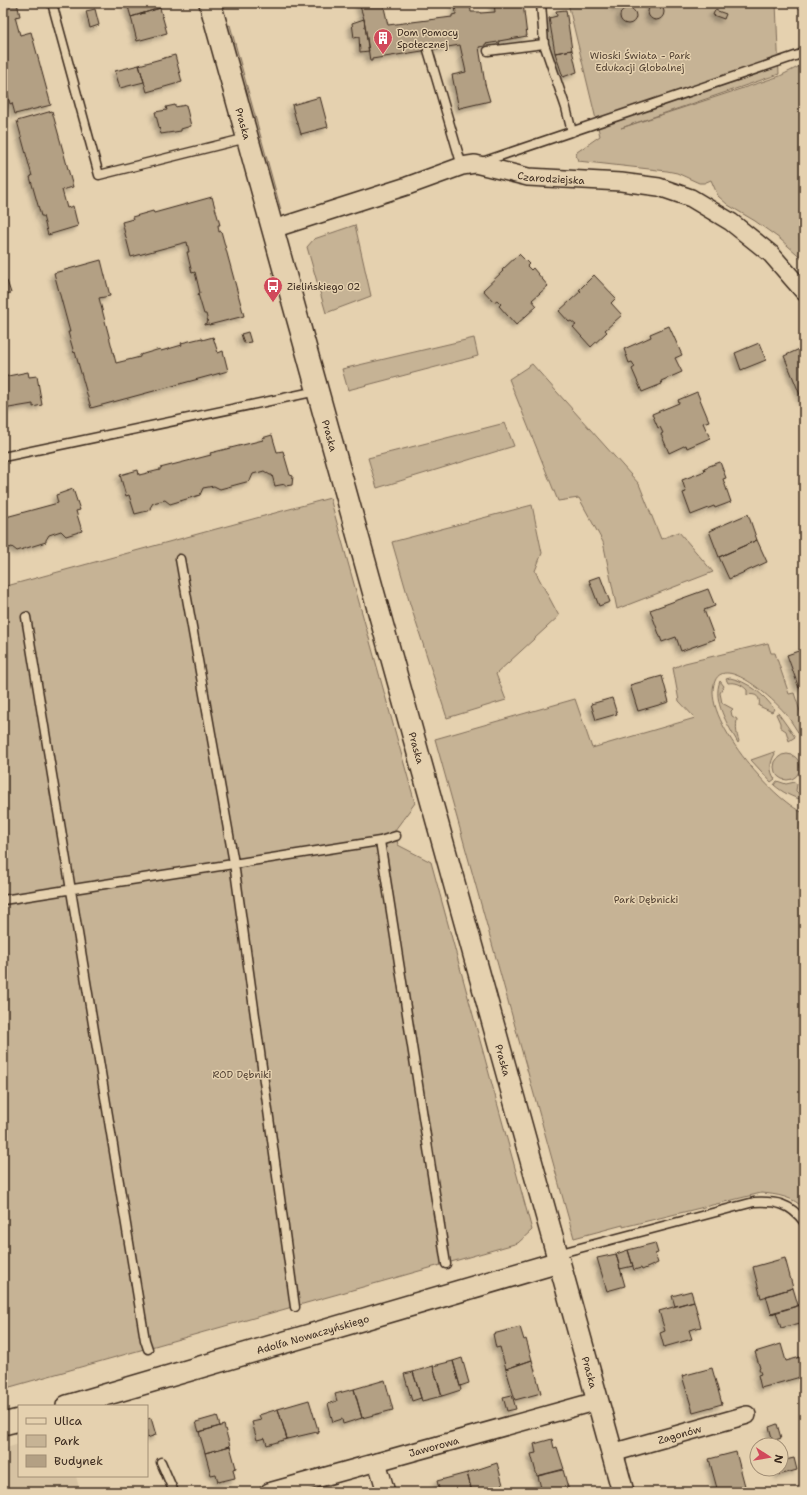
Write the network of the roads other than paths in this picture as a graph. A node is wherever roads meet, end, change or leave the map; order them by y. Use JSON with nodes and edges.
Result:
{"nodes":[{"id":1,"x":52,"y":3,"type":"edge"},
{"id":2,"x":210,"y":3,"type":"edge"},
{"id":3,"x":541,"y":3,"type":"edge"},
{"id":4,"x":544,"y":44,"type":"junction"},
{"id":5,"x":428,"y":50,"type":"dead end"},
{"id":6,"x":488,"y":51,"type":"dead end"},
{"id":7,"x":804,"y":53,"type":"edge"},
{"id":8,"x":572,"y":132,"type":"junction"},
{"id":9,"x":248,"y":137,"type":"junction"},
{"id":10,"x":469,"y":165,"type":"junction"},
{"id":11,"x":273,"y":229,"type":"junction"},
{"id":12,"x":804,"y":292,"type":"edge"},
{"id":13,"x":318,"y":391,"type":"junction"},
{"id":14,"x":3,"y":457,"type":"edge"},
{"id":15,"x":180,"y":559,"type":"dead end"},
{"id":16,"x":26,"y":617,"type":"dead end"},
{"id":17,"x":396,"y":836,"type":"dead end"},
{"id":18,"x":380,"y":841,"type":"junction"},
{"id":19,"x":234,"y":863,"type":"junction"},
{"id":20,"x":71,"y":889,"type":"junction"},
{"id":21,"x":3,"y":900,"type":"edge"},
{"id":22,"x":804,"y":1222,"type":"edge"},
{"id":23,"x":558,"y":1258,"type":"junction"},
{"id":24,"x":446,"y":1264,"type":"dead end"},
{"id":25,"x":295,"y":1307,"type":"dead end"},
{"id":26,"x":148,"y":1349,"type":"dead end"},
{"id":27,"x":597,"y":1401,"type":"junction"},
{"id":28,"x":70,"y":1405,"type":"edge"},
{"id":29,"x":747,"y":1415,"type":"dead end"},
{"id":30,"x":18,"y":1420,"type":"edge"},
{"id":31,"x":3,"y":1424,"type":"edge"},
{"id":32,"x":612,"y":1453,"type":"junction"},
{"id":33,"x":161,"y":1462,"type":"dead end"},
{"id":34,"x":377,"y":1462,"type":"junction"},
{"id":35,"x":174,"y":1492,"type":"edge"},
{"id":36,"x":270,"y":1492,"type":"edge"},
{"id":37,"x":386,"y":1492,"type":"edge"},
{"id":38,"x":623,"y":1492,"type":"edge"}],
"edges":[{"from":1,"to":9,"type":"lane"},
{"from":2,"to":9,"type":"street","name":"Praska"},
{"from":3,"to":4,"type":"lane"},
{"from":4,"to":6,"type":"lane"},
{"from":4,"to":8,"type":"lane"},
{"from":5,"to":10,"type":"lane"},
{"from":7,"to":8,"type":"lane"},
{"from":8,"to":10,"type":"lane"},
{"from":9,"to":11,"type":"street","name":"Praska"},
{"from":10,"to":11,"type":"street"},
{"from":10,"to":12,"type":"street","name":"Czarodziejska"},
{"from":11,"to":13,"type":"street","name":"Praska"},
{"from":13,"to":14,"type":"lane"},
{"from":13,"to":23,"type":"street","name":"Praska"},
{"from":15,"to":19,"type":"lane"},
{"from":16,"to":20,"type":"lane"},
{"from":17,"to":18,"type":"lane"},
{"from":18,"to":19,"type":"lane"},
{"from":18,"to":24,"type":"lane"},
{"from":19,"to":20,"type":"lane"},
{"from":19,"to":25,"type":"lane"},
{"from":20,"to":21,"type":"lane"},
{"from":20,"to":26,"type":"lane"},
{"from":22,"to":23,"type":"lane"},
{"from":23,"to":27,"type":"street","name":"Praska"},
{"from":23,"to":28,"type":"street","name":"Adolfa Nowaczyńskiego"},
{"from":27,"to":32,"type":"street","name":"Praska"},
{"from":27,"to":34,"type":"street","name":"Jaworowa"},
{"from":29,"to":32,"type":"street","name":"Zagonów"},
{"from":30,"to":31,"type":"street"},
{"from":32,"to":38,"type":"street","name":"Praska"},
{"from":33,"to":35,"type":"lane"},
{"from":34,"to":36,"type":"street","name":"Jaworowa"},
{"from":34,"to":37,"type":"street"}]}
